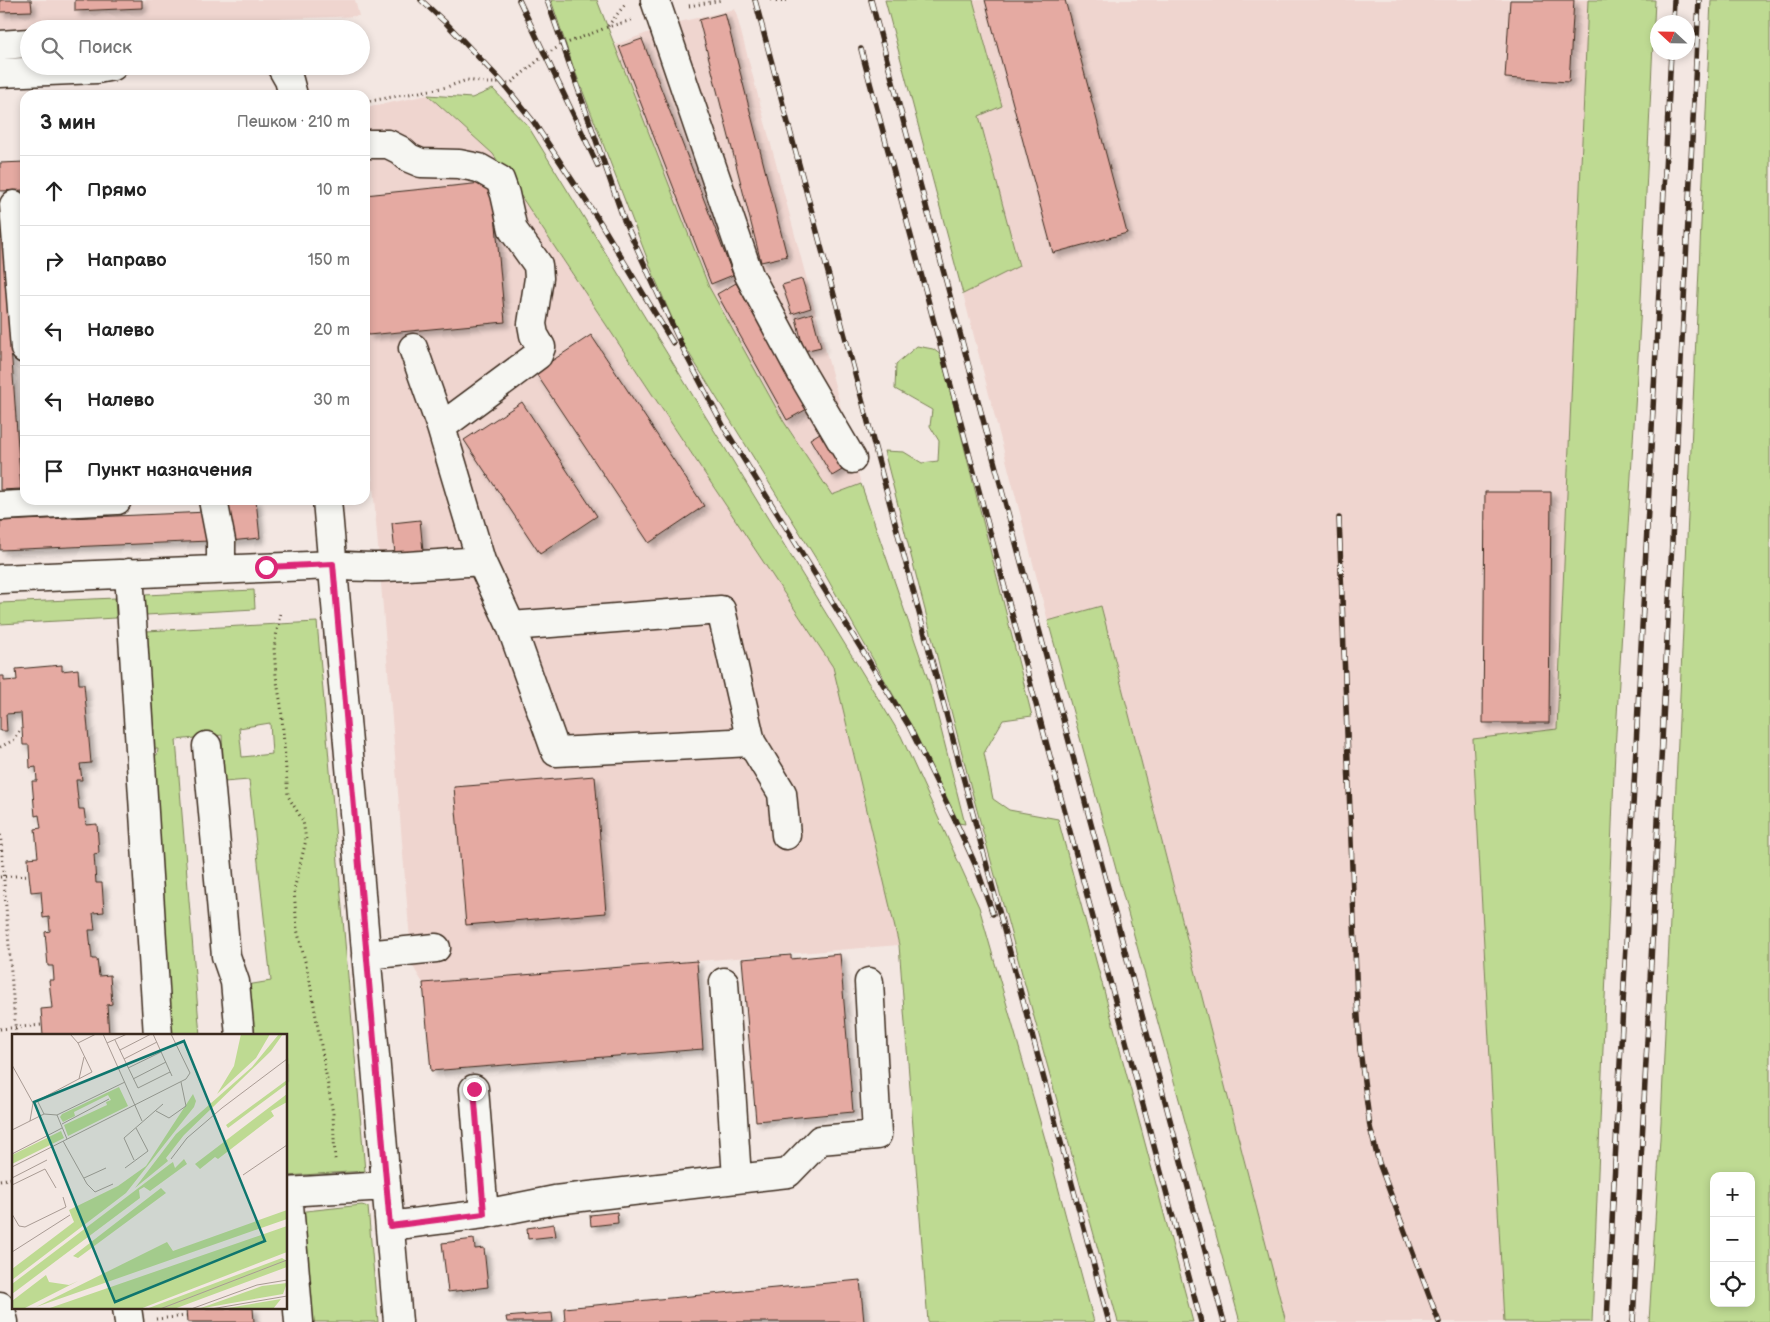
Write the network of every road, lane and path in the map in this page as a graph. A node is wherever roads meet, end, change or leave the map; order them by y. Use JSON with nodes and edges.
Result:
{"nodes":[{"id":1,"x":628,"y":0,"type":"edge"},
{"id":2,"x":722,"y":0,"type":"edge"},
{"id":3,"x":771,"y":0,"type":"edge"},
{"id":4,"x":789,"y":0,"type":"edge"},
{"id":5,"x":657,"y":6,"type":"edge"},
{"id":6,"x":608,"y":27,"type":"junction"},
{"id":7,"x":20,"y":44,"type":"edge"},
{"id":8,"x":0,"y":45,"type":"edge"},
{"id":9,"x":20,"y":72,"type":"edge"},
{"id":10,"x":0,"y":73,"type":"edge"},
{"id":11,"x":286,"y":75,"type":"edge"},
{"id":12,"x":292,"y":90,"type":"edge"},
{"id":13,"x":370,"y":101,"type":"edge"},
{"id":14,"x":370,"y":144,"type":"edge"},
{"id":15,"x":13,"y":205,"type":"edge"},
{"id":16,"x":20,"y":289,"type":"edge"},
{"id":17,"x":413,"y":348,"type":"dead end"},
{"id":18,"x":441,"y":427,"type":"junction"},
{"id":19,"x":852,"y":459,"type":"dead end"},
{"id":20,"x":20,"y":504,"type":"edge"},
{"id":21,"x":214,"y":505,"type":"edge"},
{"id":22,"x":327,"y":505,"type":"edge"},
{"id":23,"x":0,"y":506,"type":"edge"},
{"id":24,"x":481,"y":561,"type":"junction"},
{"id":25,"x":333,"y":564,"type":"junction"},
{"id":26,"x":221,"y":569,"type":"junction"},
{"id":27,"x":130,"y":573,"type":"junction"},
{"id":28,"x":0,"y":579,"type":"edge"},
{"id":29,"x":280,"y":614,"type":"dead end"},
{"id":30,"x":511,"y":626,"type":"junction"},
{"id":31,"x":22,"y":728,"type":"dead end"},
{"id":32,"x":751,"y":742,"type":"junction"},
{"id":33,"x":0,"y":746,"type":"edge"},
{"id":34,"x":208,"y":746,"type":"dead end"},
{"id":35,"x":0,"y":830,"type":"edge"},
{"id":36,"x":786,"y":835,"type":"dead end"},
{"id":37,"x":29,"y":874,"type":"dead end"},
{"id":38,"x":2,"y":877,"type":"edge"},
{"id":39,"x":436,"y":948,"type":"dead end"},
{"id":40,"x":366,"y":955,"type":"junction"},
{"id":41,"x":724,"y":982,"type":"dead end"},
{"id":42,"x":869,"y":982,"type":"dead end"},
{"id":43,"x":42,"y":1026,"type":"dead end"},
{"id":44,"x":15,"y":1028,"type":"junction"},
{"id":45,"x":0,"y":1029,"type":"edge"},
{"id":46,"x":16,"y":1034,"type":"edge"},
{"id":47,"x":158,"y":1034,"type":"edge"},
{"id":48,"x":240,"y":1034,"type":"edge"},
{"id":49,"x":474,"y":1089,"type":"dead end"},
{"id":50,"x":737,"y":1178,"type":"junction"},
{"id":51,"x":386,"y":1186,"type":"junction"},
{"id":52,"x":336,"y":1189,"type":"junction"},
{"id":53,"x":288,"y":1192,"type":"edge"},
{"id":54,"x":288,"y":1203,"type":"edge"},
{"id":55,"x":484,"y":1214,"type":"junction"},
{"id":56,"x":390,"y":1226,"type":"junction"},
{"id":57,"x":0,"y":1306,"type":"edge"},
{"id":58,"x":4,"y":1322,"type":"edge"},
{"id":59,"x":299,"y":1322,"type":"edge"},
{"id":60,"x":398,"y":1322,"type":"edge"}],
"edges":[{"from":1,"to":6,"type":"path"},
{"from":2,"to":5,"type":"path"},
{"from":3,"to":4,"type":"path"},
{"from":5,"to":6,"type":"path"},
{"from":5,"to":19,"type":"street"},
{"from":6,"to":13,"type":"path"},
{"from":7,"to":8,"type":"street"},
{"from":9,"to":10,"type":"street"},
{"from":11,"to":12,"type":"street"},
{"from":14,"to":18,"type":"street"},
{"from":15,"to":16,"type":"street"},
{"from":17,"to":18,"type":"street"},
{"from":18,"to":24,"type":"street"},
{"from":20,"to":23,"type":"street"},
{"from":21,"to":26,"type":"street"},
{"from":22,"to":25,"type":"street"},
{"from":24,"to":25,"type":"street"},
{"from":24,"to":30,"type":"street"},
{"from":25,"to":26,"type":"street"},
{"from":25,"to":40,"type":"street"},
{"from":26,"to":27,"type":"street"},
{"from":27,"to":28,"type":"street"},
{"from":27,"to":47,"type":"street"},
{"from":29,"to":52,"type":"path"},
{"from":30,"to":32,"type":"street"},
{"from":30,"to":32,"type":"street"},
{"from":31,"to":33,"type":"path"},
{"from":32,"to":36,"type":"street"},
{"from":34,"to":48,"type":"street"},
{"from":35,"to":38,"type":"path"},
{"from":37,"to":38,"type":"path"},
{"from":38,"to":44,"type":"path"},
{"from":39,"to":40,"type":"street"},
{"from":40,"to":51,"type":"street"},
{"from":41,"to":50,"type":"street"},
{"from":42,"to":50,"type":"street"},
{"from":43,"to":44,"type":"path"},
{"from":44,"to":45,"type":"path"},
{"from":44,"to":46,"type":"path"},
{"from":49,"to":55,"type":"street"},
{"from":50,"to":55,"type":"street"},
{"from":51,"to":52,"type":"street"},
{"from":51,"to":56,"type":"street"},
{"from":52,"to":53,"type":"street"},
{"from":54,"to":59,"type":"street"},
{"from":55,"to":56,"type":"street"},
{"from":56,"to":60,"type":"street"},
{"from":57,"to":58,"type":"street"}]}
